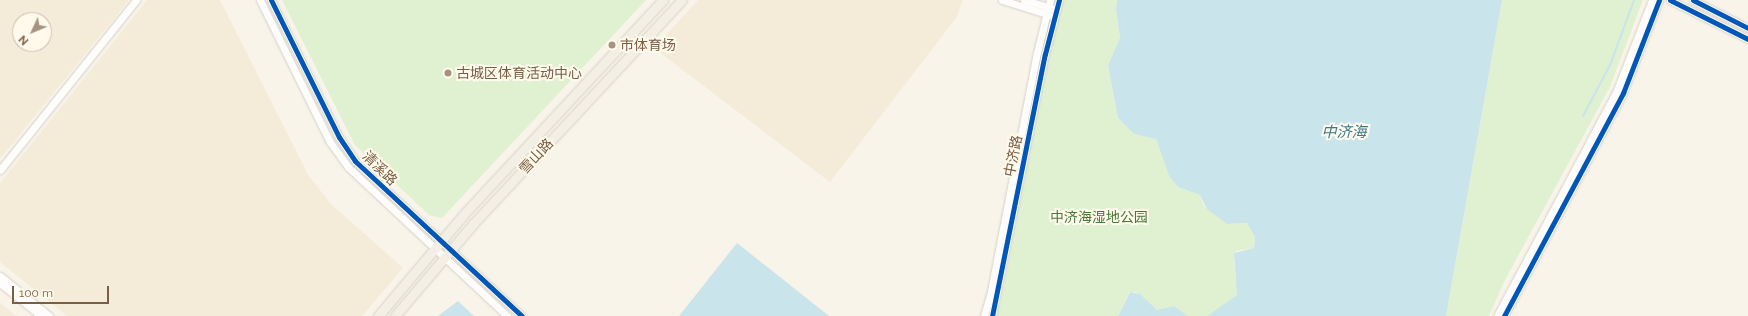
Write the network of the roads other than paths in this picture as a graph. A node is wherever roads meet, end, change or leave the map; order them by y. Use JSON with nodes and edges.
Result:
{"nodes":[{"id":1,"x":136,"y":0,"type":"edge"},
{"id":2,"x":260,"y":0,"type":"edge"},
{"id":3,"x":270,"y":0,"type":"edge"},
{"id":4,"x":663,"y":0,"type":"edge"},
{"id":5,"x":682,"y":0,"type":"edge"},
{"id":6,"x":1002,"y":0,"type":"edge"},
{"id":7,"x":1024,"y":0,"type":"edge"},
{"id":8,"x":1058,"y":0,"type":"edge"},
{"id":9,"x":1652,"y":0,"type":"edge"},
{"id":10,"x":1660,"y":0,"type":"edge"},
{"id":11,"x":1670,"y":0,"type":"edge"},
{"id":12,"x":1693,"y":0,"type":"edge"},
{"id":13,"x":1053,"y":10,"type":"edge"},
{"id":14,"x":1748,"y":28,"type":"edge"},
{"id":15,"x":1748,"y":39,"type":"edge"},
{"id":16,"x":0,"y":170,"type":"edge"},
{"id":17,"x":440,"y":240,"type":"junction"},
{"id":18,"x":434,"y":247,"type":"junction"},
{"id":19,"x":451,"y":249,"type":"junction"},
{"id":20,"x":444,"y":256,"type":"junction"},
{"id":21,"x":0,"y":276,"type":"edge"},
{"id":22,"x":0,"y":283,"type":"edge"},
{"id":23,"x":41,"y":316,"type":"edge"},
{"id":24,"x":49,"y":316,"type":"edge"},
{"id":25,"x":378,"y":316,"type":"edge"},
{"id":26,"x":395,"y":316,"type":"edge"},
{"id":27,"x":507,"y":316,"type":"edge"},
{"id":28,"x":522,"y":316,"type":"edge"},
{"id":29,"x":984,"y":316,"type":"edge"},
{"id":30,"x":992,"y":316,"type":"edge"},
{"id":31,"x":1497,"y":316,"type":"edge"},
{"id":32,"x":1504,"y":316,"type":"edge"}],
"edges":[{"from":1,"to":16,"type":"street"},
{"from":2,"to":18,"type":"street","name":"清溪路"},
{"from":3,"to":17,"type":"street","name":"清溪路"},
{"from":4,"to":17,"type":"main road","name":"雪山路"},
{"from":5,"to":19,"type":"main road","name":"雪山路"},
{"from":6,"to":13,"type":"street"},
{"from":7,"to":13,"type":"street"},
{"from":8,"to":13,"type":"street","name":"中济路"},
{"from":9,"to":31,"type":"street"},
{"from":10,"to":32,"type":"street"},
{"from":11,"to":15,"type":"street"},
{"from":12,"to":14,"type":"street"},
{"from":13,"to":29,"type":"street","name":"中济路"},
{"from":13,"to":30,"type":"street","name":"中济路"},
{"from":17,"to":18,"type":"main road","name":"雪山路"},
{"from":17,"to":19,"type":"street","name":"清溪路"},
{"from":18,"to":20,"type":"street","name":"清溪路"},
{"from":18,"to":25,"type":"main road","name":"雪山路"},
{"from":19,"to":20,"type":"main road","name":"雪山路"},
{"from":19,"to":28,"type":"street","name":"清溪路"},
{"from":20,"to":26,"type":"main road","name":"雪山路"},
{"from":20,"to":27,"type":"street","name":"清溪路"},
{"from":21,"to":24,"type":"street"},
{"from":22,"to":23,"type":"street"}]}
